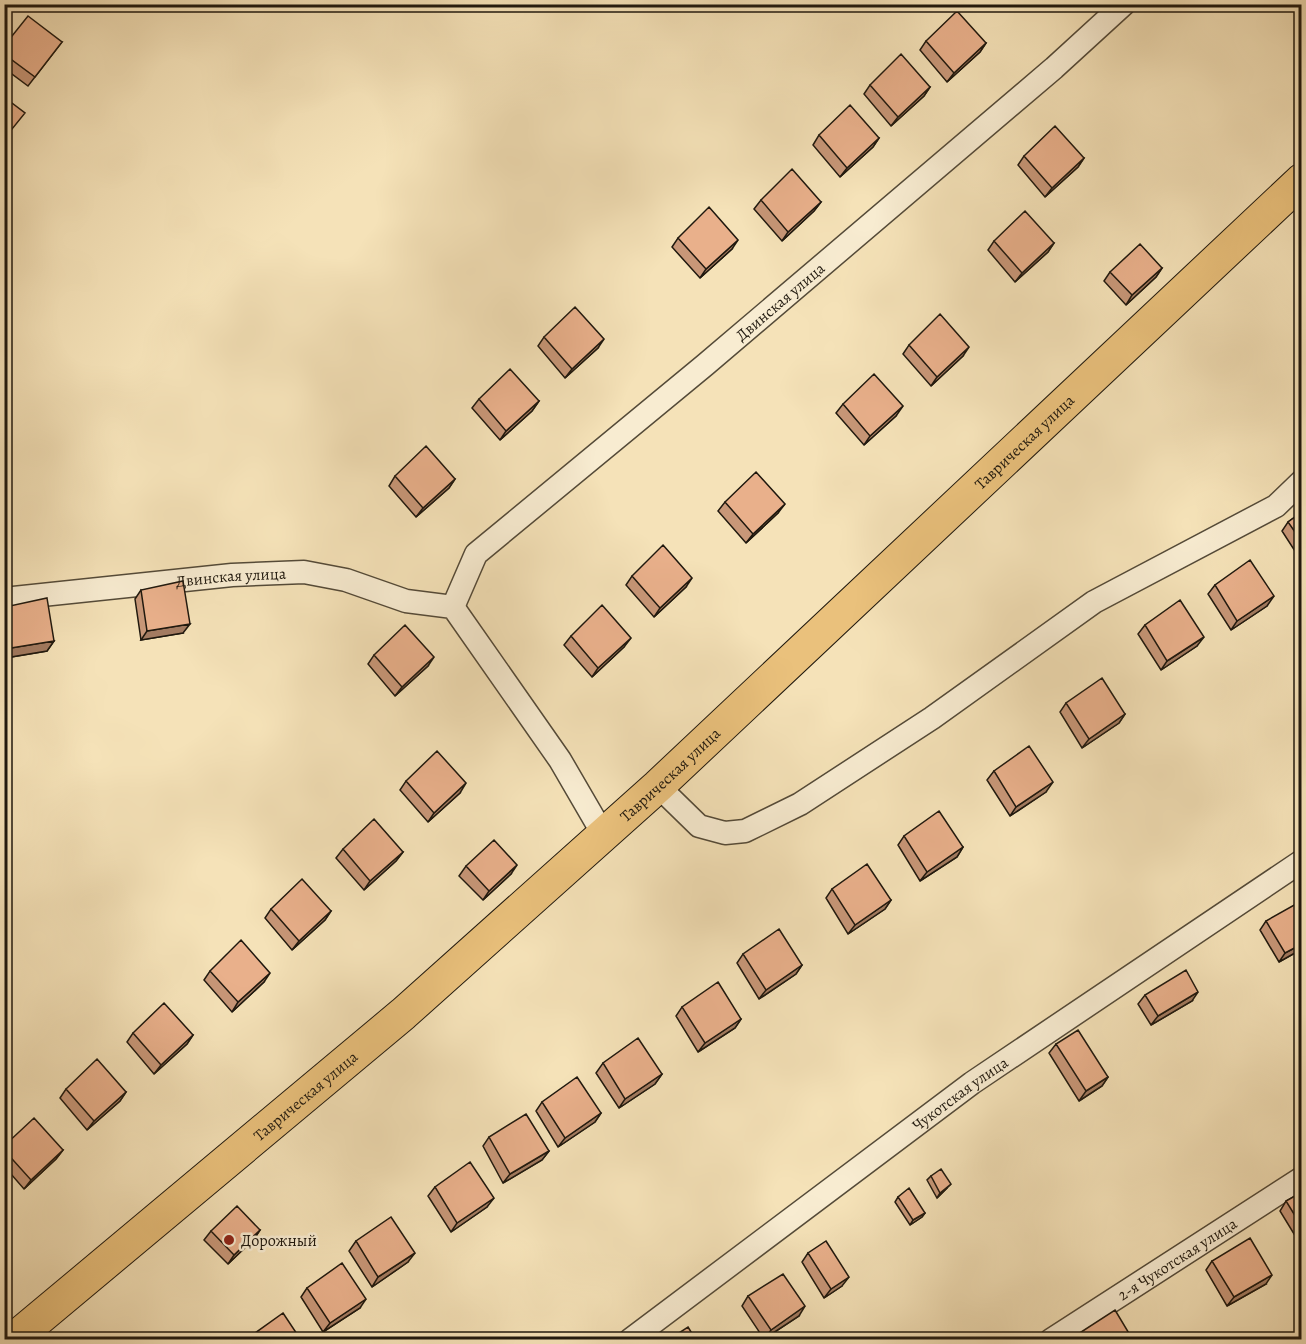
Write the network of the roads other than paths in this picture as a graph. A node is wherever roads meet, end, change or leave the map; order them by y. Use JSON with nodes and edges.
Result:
{"nodes":[{"id":1,"x":1124,"y":4,"type":"edge"},
{"id":2,"x":1302,"y":180,"type":"edge"},
{"id":3,"x":1302,"y":481,"type":"edge"},
{"id":4,"x":4,"y":599,"type":"edge"},
{"id":5,"x":453,"y":607,"type":"junction"},
{"id":6,"x":658,"y":786,"type":"junction"},
{"id":7,"x":603,"y":834,"type":"junction"},
{"id":8,"x":1302,"y":861,"type":"edge"},
{"id":9,"x":1302,"y":1178,"type":"edge"},
{"id":10,"x":17,"y":1338,"type":"edge"},
{"id":11,"x":630,"y":1340,"type":"edge"},
{"id":12,"x":1051,"y":1340,"type":"edge"}],
"edges":[{"from":1,"to":5,"type":"street","name":"Двинская улица"},
{"from":2,"to":6,"type":"main road","name":"Таврическая улица"},
{"from":3,"to":6,"type":"street"},
{"from":4,"to":5,"type":"street","name":"Двинская улица"},
{"from":5,"to":7,"type":"street"},
{"from":6,"to":7,"type":"main road","name":"Таврическая улица"},
{"from":7,"to":10,"type":"main road","name":"Таврическая улица"},
{"from":8,"to":11,"type":"street","name":"Чукотская улица"},
{"from":9,"to":12,"type":"street","name":"2-я Чукотская улица"}]}
